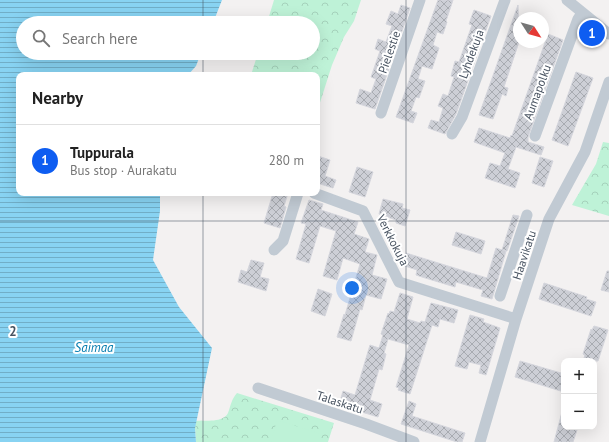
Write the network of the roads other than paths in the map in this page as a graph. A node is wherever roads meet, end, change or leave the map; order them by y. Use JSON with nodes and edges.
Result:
{"nodes":[{"id":1,"x":420,"y":0,"type":"edge"},
{"id":2,"x":506,"y":0,"type":"edge"},
{"id":3,"x":567,"y":0,"type":"edge"},
{"id":4,"x":582,"y":13,"type":"junction"},
{"id":5,"x":609,"y":34,"type":"edge"},
{"id":6,"x":609,"y":82,"type":"edge"},
{"id":7,"x":382,"y":113,"type":"dead end"},
{"id":8,"x":452,"y":134,"type":"dead end"},
{"id":9,"x":535,"y":136,"type":"dead end"},
{"id":10,"x":320,"y":195,"type":"edge"},
{"id":11,"x":297,"y":196,"type":"edge"},
{"id":12,"x":527,"y":215,"type":"dead end"},
{"id":13,"x":274,"y":250,"type":"dead end"},
{"id":14,"x":500,"y":296,"type":"dead end"},
{"id":15,"x":516,"y":319,"type":"junction"},
{"id":16,"x":258,"y":388,"type":"dead end"},
{"id":17,"x":414,"y":442,"type":"edge"},
{"id":18,"x":480,"y":442,"type":"edge"}],
"edges":[{"from":1,"to":7,"type":"street","name":"Pielestie"},
{"from":2,"to":8,"type":"street","name":"Lyhdekuja"},
{"from":3,"to":4,"type":"street"},
{"from":4,"to":5,"type":"street"},
{"from":4,"to":9,"type":"street","name":"Aumapolku"},
{"from":6,"to":15,"type":"street","name":"Haavikatu"},
{"from":10,"to":15,"type":"street","name":"Verkkokuja"},
{"from":11,"to":13,"type":"street"},
{"from":12,"to":14,"type":"street"},
{"from":15,"to":18,"type":"street","name":"Haavikatu"},
{"from":16,"to":17,"type":"street","name":"Talaskatu"}]}
